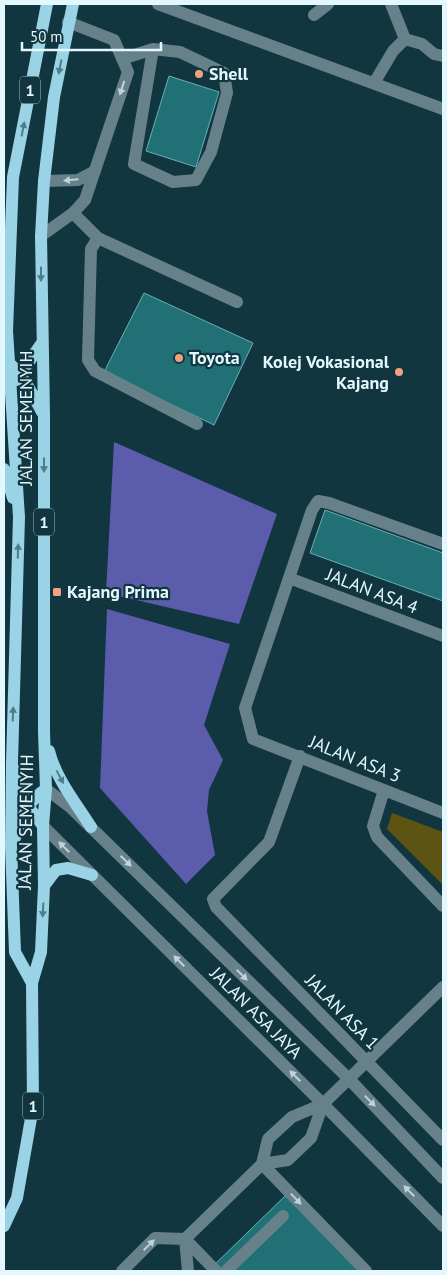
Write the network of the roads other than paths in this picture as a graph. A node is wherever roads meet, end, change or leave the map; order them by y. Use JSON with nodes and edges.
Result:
{"nodes":[{"id":1,"x":47,"y":4,"type":"edge"},
{"id":2,"x":73,"y":4,"type":"edge"},
{"id":3,"x":158,"y":4,"type":"edge"},
{"id":4,"x":328,"y":4,"type":"edge"},
{"id":5,"x":391,"y":4,"type":"edge"},
{"id":6,"x":314,"y":15,"type":"dead end"},
{"id":7,"x":68,"y":22,"type":"junction"},
{"id":8,"x":405,"y":39,"type":"junction"},
{"id":9,"x":153,"y":49,"type":"junction"},
{"id":10,"x":443,"y":56,"type":"edge"},
{"id":11,"x":122,"y":59,"type":"junction"},
{"id":12,"x":374,"y":83,"type":"junction"},
{"id":13,"x":443,"y":109,"type":"edge"},
{"id":14,"x":95,"y":171,"type":"junction"},
{"id":15,"x":44,"y":181,"type":"junction"},
{"id":16,"x":73,"y":213,"type":"junction"},
{"id":17,"x":41,"y":236,"type":"junction"},
{"id":18,"x":98,"y":238,"type":"junction"},
{"id":19,"x":9,"y":273,"type":"junction"},
{"id":20,"x":4,"y":298,"type":"edge"},
{"id":21,"x":237,"y":302,"type":"dead end"},
{"id":22,"x":43,"y":341,"type":"junction"},
{"id":23,"x":7,"y":365,"type":"edge"},
{"id":24,"x":12,"y":382,"type":"edge"},
{"id":25,"x":44,"y":416,"type":"junction"},
{"id":26,"x":197,"y":424,"type":"dead end"},
{"id":27,"x":4,"y":470,"type":"edge"},
{"id":28,"x":19,"y":517,"type":"junction"},
{"id":29,"x":443,"y":544,"type":"edge"},
{"id":30,"x":289,"y":578,"type":"junction"},
{"id":31,"x":443,"y":636,"type":"edge"},
{"id":32,"x":44,"y":732,"type":"junction"},
{"id":33,"x":300,"y":756,"type":"junction"},
{"id":34,"x":12,"y":762,"type":"junction"},
{"id":35,"x":46,"y":789,"type":"junction"},
{"id":36,"x":384,"y":790,"type":"junction"},
{"id":37,"x":28,"y":806,"type":"junction"},
{"id":38,"x":442,"y":808,"type":"edge"},
{"id":39,"x":43,"y":826,"type":"junction"},
{"id":40,"x":91,"y":827,"type":"junction"},
{"id":41,"x":11,"y":846,"type":"junction"},
{"id":42,"x":92,"y":875,"type":"junction"},
{"id":43,"x":44,"y":886,"type":"junction"},
{"id":44,"x":443,"y":906,"type":"edge"},
{"id":45,"x":32,"y":983,"type":"junction"},
{"id":46,"x":443,"y":987,"type":"edge"},
{"id":47,"x":366,"y":1062,"type":"junction"},
{"id":48,"x":348,"y":1079,"type":"junction"},
{"id":49,"x":323,"y":1104,"type":"junction"},
{"id":50,"x":443,"y":1140,"type":"edge"},
{"id":51,"x":262,"y":1164,"type":"junction"},
{"id":52,"x":443,"y":1178,"type":"edge"},
{"id":53,"x":283,"y":1216,"type":"dead end"},
{"id":54,"x":4,"y":1226,"type":"edge"},
{"id":55,"x":443,"y":1226,"type":"edge"},
{"id":56,"x":185,"y":1238,"type":"junction"},
{"id":57,"x":122,"y":1271,"type":"edge"},
{"id":58,"x":188,"y":1271,"type":"edge"},
{"id":59,"x":216,"y":1271,"type":"edge"},
{"id":60,"x":226,"y":1271,"type":"edge"},
{"id":61,"x":366,"y":1271,"type":"edge"}],
"edges":[{"from":19,"to":1,"type":"main road","name":"JALAN SEMENYIH","number":"1","one_way":true},
{"from":2,"to":7,"type":"main road","name":"JALAN SEMENYIH","number":"1"},
{"from":3,"to":12,"type":"street"},
{"from":4,"to":6,"type":"street"},
{"from":5,"to":8,"type":"street"},
{"from":7,"to":11,"type":"street"},
{"from":7,"to":15,"type":"main road","name":"JALAN SEMENYIH","number":"1","one_way":true},
{"from":8,"to":10,"type":"street"},
{"from":8,"to":12,"type":"street"},
{"from":9,"to":9,"type":"street"},
{"from":9,"to":11,"type":"street"},
{"from":11,"to":14,"type":"street","one_way":true},
{"from":12,"to":13,"type":"street"},
{"from":14,"to":15,"type":"street","one_way":true},
{"from":14,"to":16,"type":"street"},
{"from":15,"to":17,"type":"main road","name":"JALAN SEMENYIH","number":"1"},
{"from":16,"to":17,"type":"street"},
{"from":16,"to":18,"type":"street"},
{"from":17,"to":22,"type":"main road","name":"JALAN SEMENYIH","number":"1","one_way":true},
{"from":18,"to":21,"type":"street"},
{"from":18,"to":26,"type":"street"},
{"from":19,"to":20,"type":"main road"},
{"from":19,"to":23,"type":"main road","name":"JALAN SEMENYIH","number":"1"},
{"from":22,"to":24,"type":"main road"},
{"from":22,"to":25,"type":"main road","name":"JALAN SEMENYIH","number":"1"},
{"from":23,"to":24,"type":"main road","name":"JALAN SEMENYIH","number":"1"},
{"from":24,"to":25,"type":"main road"},
{"from":24,"to":28,"type":"main road","name":"JALAN SEMENYIH","number":"1"},
{"from":25,"to":32,"type":"main road","name":"JALAN SEMENYIH","number":"1","one_way":true},
{"from":27,"to":28,"type":"main road"},
{"from":34,"to":28,"type":"main road","name":"JALAN SEMENYIH","number":"1","one_way":true},
{"from":29,"to":30,"type":"street"},
{"from":30,"to":31,"type":"street","name":"JALAN ASA 4"},
{"from":30,"to":33,"type":"street","name":"JALAN ASA 3"},
{"from":32,"to":35,"type":"main road","name":"JALAN SEMENYIH","number":"1"},
{"from":32,"to":40,"type":"main road","one_way":true},
{"from":33,"to":36,"type":"street","name":"JALAN ASA 3"},
{"from":33,"to":47,"type":"street","name":"JALAN ASA 1"},
{"from":34,"to":37,"type":"main road"},
{"from":34,"to":41,"type":"main road","name":"JALAN SEMENYIH","number":"1"},
{"from":35,"to":37,"type":"main road"},
{"from":35,"to":39,"type":"main road","name":"JALAN SEMENYIH","number":"1"},
{"from":35,"to":40,"type":"street","name":"JALAN ASA JAYA"},
{"from":36,"to":38,"type":"street","name":"JALAN ASA 3"},
{"from":36,"to":44,"type":"street"},
{"from":37,"to":39,"type":"main road"},
{"from":37,"to":41,"type":"main road"},
{"from":42,"to":39,"type":"street","name":"JALAN ASA JAYA","one_way":true},
{"from":39,"to":43,"type":"main road","name":"JALAN SEMENYIH","number":"1"},
{"from":40,"to":48,"type":"street","name":"JALAN ASA JAYA","one_way":true},
{"from":41,"to":45,"type":"main road","name":"JALAN SEMENYIH","number":"1"},
{"from":42,"to":43,"type":"main road"},
{"from":49,"to":42,"type":"street","name":"JALAN ASA JAYA","one_way":true},
{"from":43,"to":45,"type":"main road","name":"JALAN SEMENYIH","number":"1","one_way":true},
{"from":45,"to":54,"type":"main road","name":"JALAN SEMENYIH","number":"1"},
{"from":46,"to":47,"type":"street"},
{"from":47,"to":48,"type":"street"},
{"from":47,"to":50,"type":"street","name":"JALAN ASA 1"},
{"from":48,"to":49,"type":"street"},
{"from":48,"to":52,"type":"street","name":"JALAN ASA JAYA","one_way":true},
{"from":49,"to":51,"type":"street"},
{"from":49,"to":51,"type":"street"},
{"from":55,"to":49,"type":"street","name":"JALAN ASA JAYA","one_way":true},
{"from":51,"to":56,"type":"street"},
{"from":51,"to":61,"type":"street","one_way":true},
{"from":53,"to":60,"type":"street"},
{"from":57,"to":56,"type":"street","one_way":true},
{"from":56,"to":58,"type":"street"},
{"from":56,"to":59,"type":"street"}]}
